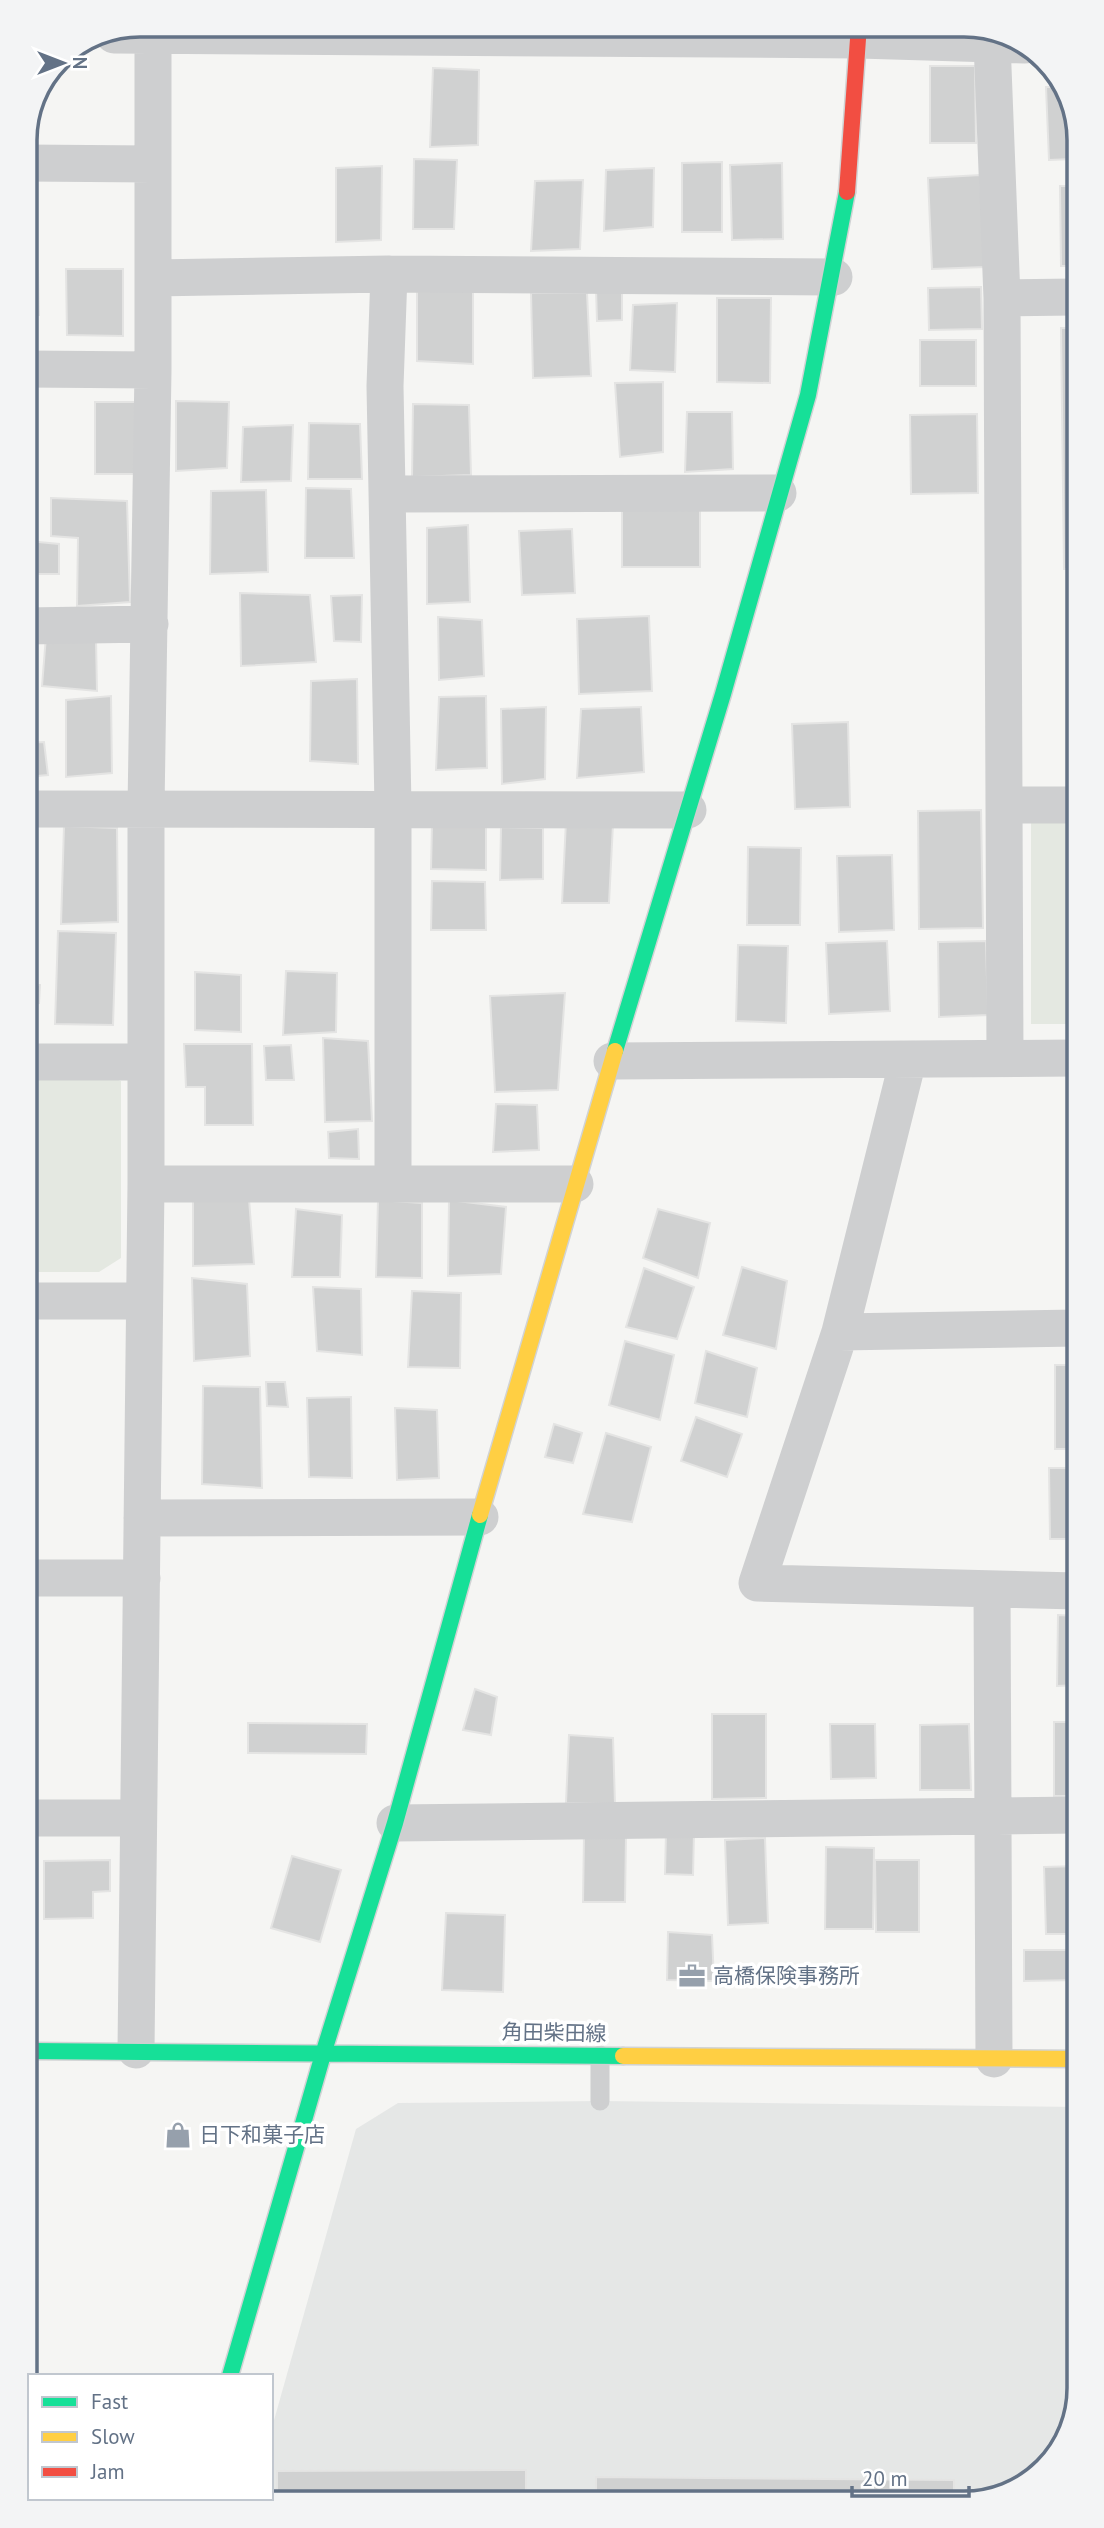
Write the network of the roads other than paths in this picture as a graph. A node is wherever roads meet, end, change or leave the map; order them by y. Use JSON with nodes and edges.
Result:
{"nodes":[{"id":1,"x":153,"y":37,"type":"edge"},
{"id":2,"x":859,"y":37,"type":"edge"},
{"id":3,"x":927,"y":37,"type":"edge"},
{"id":4,"x":994,"y":42,"type":"edge"},
{"id":5,"x":1009,"y":47,"type":"edge"},
{"id":6,"x":37,"y":163,"type":"edge"},
{"id":7,"x":152,"y":164,"type":"junction"},
{"id":8,"x":389,"y":274,"type":"junction"},
{"id":9,"x":834,"y":277,"type":"junction"},
{"id":10,"x":153,"y":278,"type":"junction"},
{"id":11,"x":1002,"y":298,"type":"junction"},
{"id":12,"x":1067,"y":298,"type":"edge"},
{"id":13,"x":37,"y":369,"type":"edge"},
{"id":14,"x":153,"y":370,"type":"junction"},
{"id":15,"x":778,"y":493,"type":"junction"},
{"id":16,"x":387,"y":494,"type":"junction"},
{"id":17,"x":150,"y":624,"type":"junction"},
{"id":18,"x":37,"y":626,"type":"edge"},
{"id":19,"x":1004,"y":805,"type":"junction"},
{"id":20,"x":1067,"y":805,"type":"edge"},
{"id":21,"x":146,"y":807,"type":"junction"},
{"id":22,"x":393,"y":807,"type":"junction"},
{"id":23,"x":37,"y":809,"type":"edge"},
{"id":24,"x":688,"y":810,"type":"junction"},
{"id":25,"x":1005,"y":1058,"type":"junction"},
{"id":26,"x":1067,"y":1058,"type":"edge"},
{"id":27,"x":908,"y":1060,"type":"junction"},
{"id":28,"x":612,"y":1061,"type":"junction"},
{"id":29,"x":37,"y":1062,"type":"edge"},
{"id":30,"x":145,"y":1062,"type":"junction"},
{"id":31,"x":146,"y":1184,"type":"junction"},
{"id":32,"x":393,"y":1184,"type":"junction"},
{"id":33,"x":575,"y":1184,"type":"junction"},
{"id":34,"x":37,"y":1301,"type":"edge"},
{"id":35,"x":144,"y":1301,"type":"junction"},
{"id":36,"x":1067,"y":1328,"type":"edge"},
{"id":37,"x":841,"y":1332,"type":"junction"},
{"id":38,"x":480,"y":1517,"type":"junction"},
{"id":39,"x":142,"y":1518,"type":"junction"},
{"id":40,"x":37,"y":1578,"type":"edge"},
{"id":41,"x":142,"y":1578,"type":"junction"},
{"id":42,"x":992,"y":1590,"type":"junction"},
{"id":43,"x":1067,"y":1591,"type":"edge"},
{"id":44,"x":995,"y":1815,"type":"junction"},
{"id":45,"x":1067,"y":1815,"type":"edge"},
{"id":46,"x":37,"y":1818,"type":"edge"},
{"id":47,"x":138,"y":1818,"type":"junction"},
{"id":48,"x":395,"y":1823,"type":"junction"},
{"id":49,"x":37,"y":2050,"type":"edge"},
{"id":50,"x":136,"y":2050,"type":"junction"},
{"id":51,"x":324,"y":2051,"type":"junction"},
{"id":52,"x":600,"y":2054,"type":"junction"},
{"id":53,"x":994,"y":2059,"type":"junction"},
{"id":54,"x":1067,"y":2059,"type":"edge"},
{"id":55,"x":600,"y":2101,"type":"dead end"},
{"id":56,"x":231,"y":2374,"type":"edge"}],
"edges":[{"from":1,"to":7,"type":"street"},
{"from":2,"to":9,"type":"street"},
{"from":3,"to":4,"type":"street"},
{"from":5,"to":11,"type":"street"},
{"from":6,"to":7,"type":"street"},
{"from":7,"to":10,"type":"street"},
{"from":8,"to":9,"type":"street"},
{"from":8,"to":10,"type":"street"},
{"from":8,"to":16,"type":"street"},
{"from":9,"to":15,"type":"street"},
{"from":10,"to":14,"type":"street"},
{"from":11,"to":12,"type":"street"},
{"from":11,"to":19,"type":"street"},
{"from":13,"to":14,"type":"street"},
{"from":14,"to":17,"type":"street"},
{"from":15,"to":16,"type":"street"},
{"from":15,"to":24,"type":"street"},
{"from":16,"to":22,"type":"street"},
{"from":17,"to":18,"type":"street"},
{"from":17,"to":21,"type":"street"},
{"from":19,"to":20,"type":"street"},
{"from":19,"to":25,"type":"street"},
{"from":21,"to":22,"type":"street"},
{"from":21,"to":23,"type":"street"},
{"from":21,"to":30,"type":"street"},
{"from":22,"to":24,"type":"street"},
{"from":22,"to":32,"type":"street"},
{"from":24,"to":28,"type":"street"},
{"from":25,"to":26,"type":"street"},
{"from":25,"to":27,"type":"street"},
{"from":27,"to":28,"type":"street"},
{"from":27,"to":37,"type":"street"},
{"from":28,"to":33,"type":"street"},
{"from":29,"to":30,"type":"street"},
{"from":30,"to":31,"type":"street"},
{"from":31,"to":32,"type":"street"},
{"from":31,"to":35,"type":"street"},
{"from":32,"to":33,"type":"street"},
{"from":33,"to":38,"type":"street"},
{"from":34,"to":35,"type":"street"},
{"from":35,"to":39,"type":"street"},
{"from":36,"to":37,"type":"street"},
{"from":37,"to":42,"type":"street"},
{"from":38,"to":39,"type":"street"},
{"from":38,"to":48,"type":"street"},
{"from":39,"to":41,"type":"street"},
{"from":40,"to":41,"type":"street"},
{"from":41,"to":47,"type":"street"},
{"from":42,"to":43,"type":"street"},
{"from":42,"to":44,"type":"street"},
{"from":44,"to":45,"type":"street"},
{"from":44,"to":48,"type":"street"},
{"from":44,"to":53,"type":"street"},
{"from":46,"to":47,"type":"street"},
{"from":47,"to":50,"type":"street"},
{"from":48,"to":51,"type":"street"},
{"from":49,"to":50,"type":"street","name":"角田柴田線"},
{"from":50,"to":51,"type":"street","name":"角田柴田線"},
{"from":51,"to":52,"type":"street","name":"角田柴田線"},
{"from":51,"to":56,"type":"street"},
{"from":52,"to":53,"type":"street","name":"角田柴田線"},
{"from":52,"to":55,"type":"lane"},
{"from":53,"to":54,"type":"street","name":"角田柴田線"}]}
